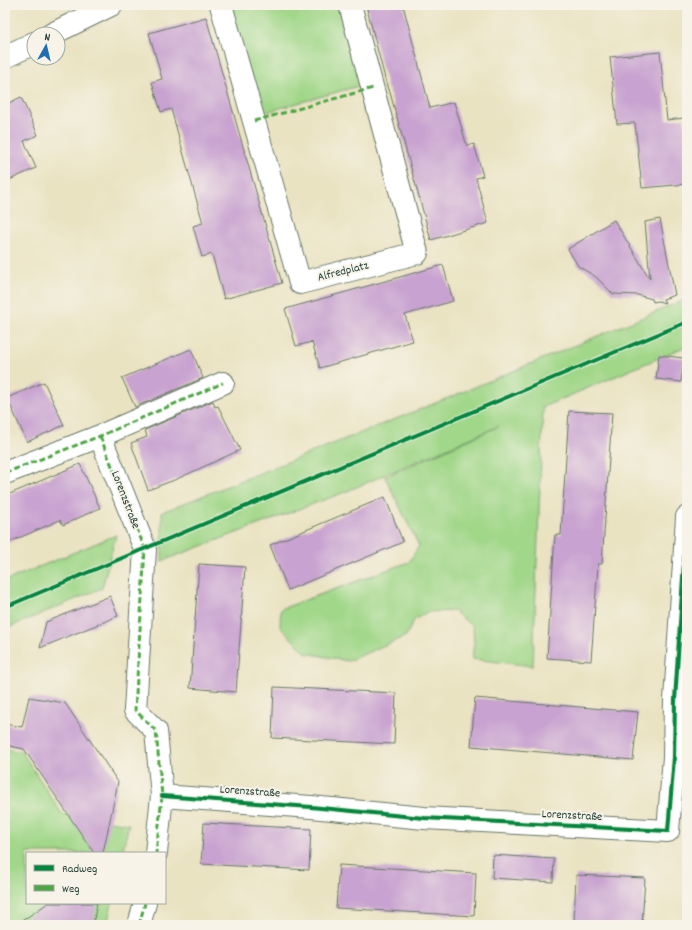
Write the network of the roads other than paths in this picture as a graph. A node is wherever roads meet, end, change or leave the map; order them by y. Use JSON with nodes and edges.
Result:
{"nodes":[{"id":1,"x":111,"y":5,"type":"edge"},
{"id":2,"x":221,"y":5,"type":"edge"},
{"id":3,"x":350,"y":5,"type":"edge"},
{"id":4,"x":66,"y":27,"type":"edge"},
{"id":5,"x":26,"y":47,"type":"edge"},
{"id":6,"x":5,"y":57,"type":"edge"},
{"id":7,"x":224,"y":383,"type":"dead end"},
{"id":8,"x":100,"y":436,"type":"junction"},
{"id":9,"x":5,"y":473,"type":"edge"},
{"id":10,"x":687,"y":517,"type":"edge"},
{"id":11,"x":162,"y":796,"type":"junction"},
{"id":12,"x":156,"y":852,"type":"edge"},
{"id":13,"x":145,"y":904,"type":"edge"},
{"id":14,"x":139,"y":925,"type":"edge"}],
"edges":[{"from":1,"to":4,"type":"street"},
{"from":2,"to":3,"type":"street","name":"Alfredplatz"},
{"from":5,"to":6,"type":"street"},
{"from":7,"to":8,"type":"street"},
{"from":8,"to":9,"type":"street"},
{"from":8,"to":11,"type":"street","name":"Lorenzstraße"},
{"from":10,"to":11,"type":"street","name":"Lorenzstraße"},
{"from":11,"to":12,"type":"street","name":"Lorenzstraße"},
{"from":13,"to":14,"type":"street"}]}
